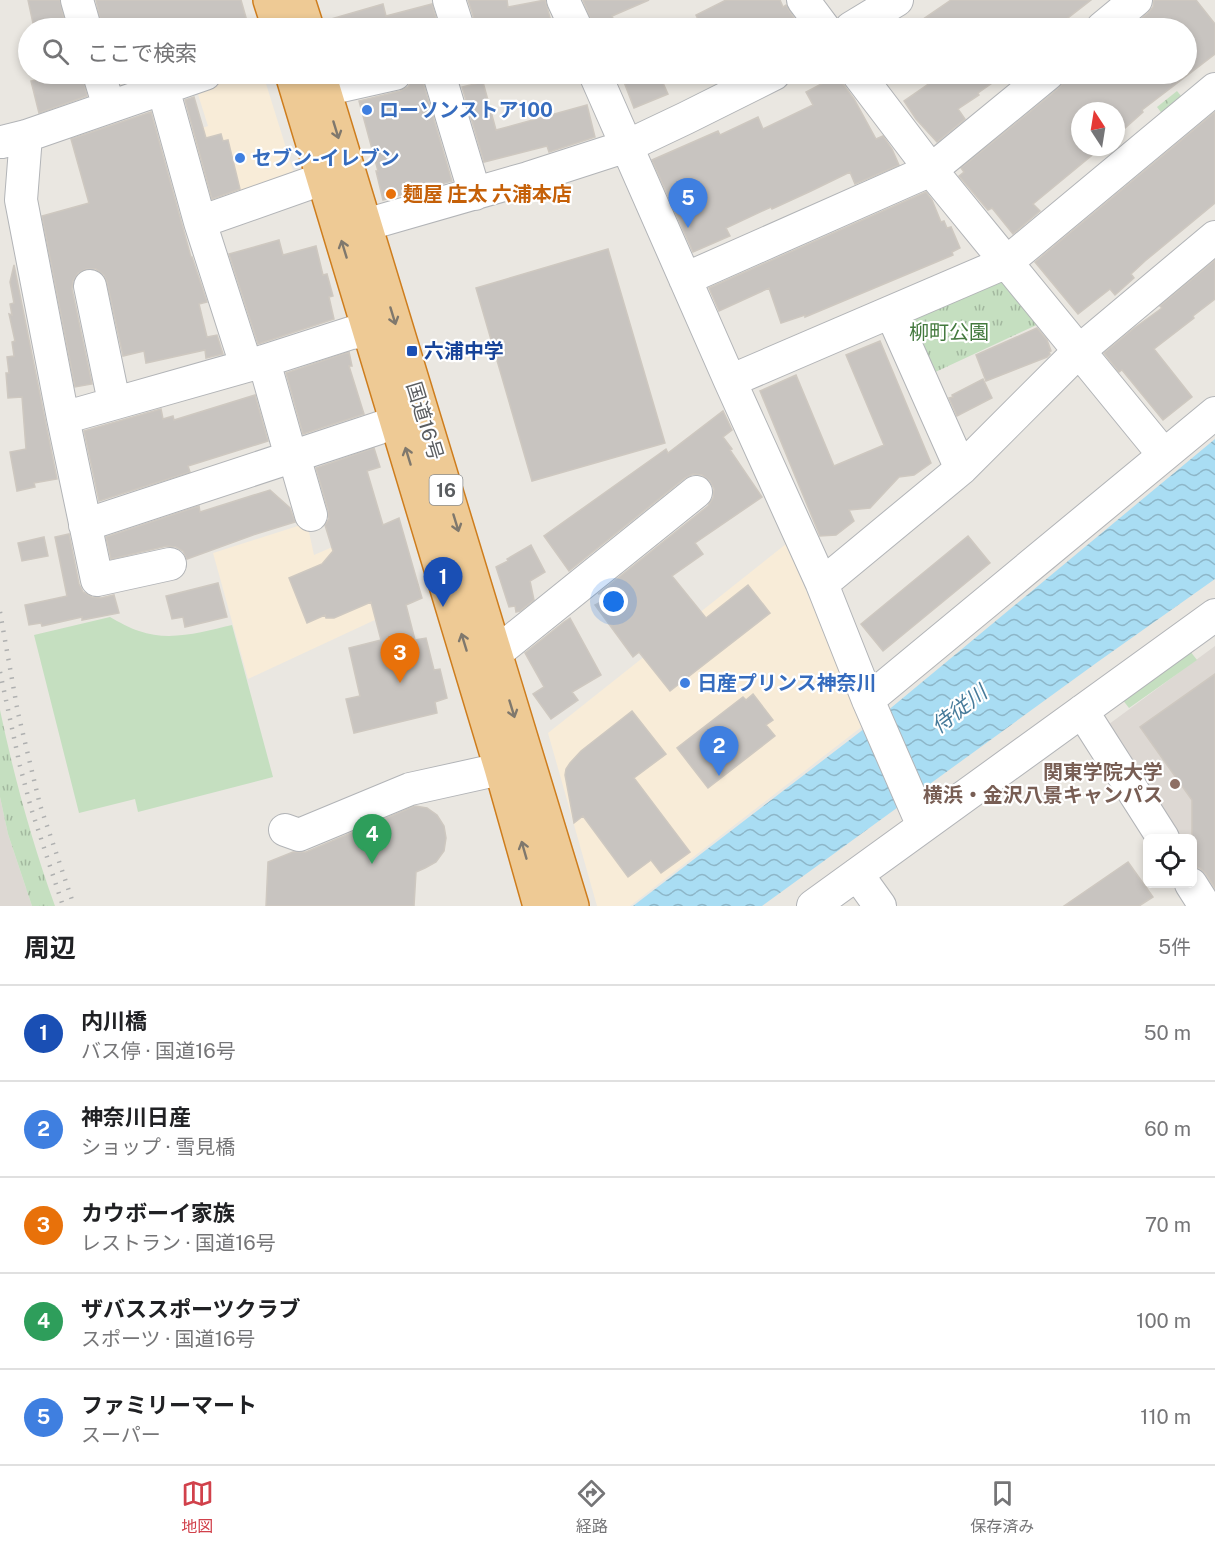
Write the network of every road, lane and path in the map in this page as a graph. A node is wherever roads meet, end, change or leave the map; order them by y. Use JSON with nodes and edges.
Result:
{"nodes":[{"id":1,"x":77,"y":0,"type":"edge"},
{"id":2,"x":270,"y":0,"type":"edge"},
{"id":3,"x":298,"y":0,"type":"edge"},
{"id":4,"x":449,"y":0,"type":"edge"},
{"id":5,"x":564,"y":0,"type":"edge"},
{"id":6,"x":803,"y":0,"type":"edge"},
{"id":7,"x":897,"y":0,"type":"edge"},
{"id":8,"x":1136,"y":0,"type":"edge"},
{"id":9,"x":82,"y":18,"type":"edge"},
{"id":10,"x":276,"y":18,"type":"edge"},
{"id":11,"x":304,"y":18,"type":"edge"},
{"id":12,"x":455,"y":18,"type":"edge"},
{"id":13,"x":572,"y":18,"type":"edge"},
{"id":14,"x":816,"y":18,"type":"edge"},
{"id":15,"x":867,"y":18,"type":"edge"},
{"id":16,"x":1114,"y":18,"type":"edge"},
{"id":17,"x":102,"y":84,"type":"edge"},
{"id":18,"x":175,"y":84,"type":"edge"},
{"id":19,"x":295,"y":84,"type":"edge"},
{"id":20,"x":323,"y":84,"type":"edge"},
{"id":21,"x":442,"y":84,"type":"edge"},
{"id":22,"x":599,"y":84,"type":"edge"},
{"id":23,"x":754,"y":84,"type":"edge"},
{"id":24,"x":866,"y":84,"type":"edge"},
{"id":25,"x":1035,"y":84,"type":"edge"},
{"id":26,"x":163,"y":88,"type":"junction"},
{"id":27,"x":1215,"y":89,"type":"edge"},
{"id":28,"x":109,"y":107,"type":"junction"},
{"id":29,"x":627,"y":146,"type":"junction"},
{"id":30,"x":931,"y":170,"type":"junction"},
{"id":31,"x":322,"y":178,"type":"junction"},
{"id":32,"x":475,"y":194,"type":"junction"},
{"id":33,"x":200,"y":222,"type":"junction"},
{"id":34,"x":365,"y":225,"type":"junction"},
{"id":35,"x":1215,"y":237,"type":"edge"},
{"id":36,"x":1007,"y":262,"type":"junction"},
{"id":37,"x":685,"y":279,"type":"junction"},
{"id":38,"x":90,"y":286,"type":"dead end"},
{"id":39,"x":891,"y":312,"type":"junction"},
{"id":40,"x":370,"y":331,"type":"junction"},
{"id":41,"x":1079,"y":351,"type":"junction"},
{"id":42,"x":255,"y":363,"type":"junction"},
{"id":43,"x":730,"y":381,"type":"junction"},
{"id":44,"x":114,"y":402,"type":"junction"},
{"id":45,"x":1215,"y":413,"type":"edge"},
{"id":46,"x":63,"y":418,"type":"junction"},
{"id":47,"x":397,"y":420,"type":"junction"},
{"id":48,"x":1164,"y":455,"type":"junction"},
{"id":49,"x":293,"y":456,"type":"junction"},
{"id":50,"x":961,"y":469,"type":"junction"},
{"id":51,"x":696,"y":492,"type":"dead end"},
{"id":52,"x":311,"y":515,"type":"dead end"},
{"id":53,"x":85,"y":525,"type":"junction"},
{"id":54,"x":170,"y":564,"type":"dead end"},
{"id":55,"x":822,"y":584,"type":"junction"},
{"id":56,"x":1215,"y":615,"type":"edge"},
{"id":57,"x":495,"y":654,"type":"junction"},
{"id":58,"x":872,"y":711,"type":"junction"},
{"id":59,"x":1082,"y":711,"type":"junction"},
{"id":60,"x":515,"y":765,"type":"junction"},
{"id":61,"x":919,"y":815,"type":"junction"},
{"id":62,"x":285,"y":830,"type":"dead end"},
{"id":63,"x":1160,"y":834,"type":"edge"},
{"id":64,"x":857,"y":874,"type":"junction"},
{"id":65,"x":1194,"y":888,"type":"edge"},
{"id":66,"x":540,"y":906,"type":"edge"},
{"id":67,"x":572,"y":906,"type":"edge"},
{"id":68,"x":813,"y":906,"type":"edge"},
{"id":69,"x":880,"y":906,"type":"edge"},
{"id":70,"x":1205,"y":906,"type":"edge"}],
"edges":[{"from":1,"to":9,"type":"street"},
{"from":2,"to":10,"type":"highway"},
{"from":3,"to":11,"type":"highway"},
{"from":4,"to":12,"type":"street"},
{"from":5,"to":13,"type":"street"},
{"from":6,"to":14,"type":"street"},
{"from":7,"to":15,"type":"street"},
{"from":8,"to":16,"type":"street"},
{"from":17,"to":28,"type":"street"},
{"from":18,"to":26,"type":"street"},
{"from":19,"to":31,"type":"highway","name":"国道16号","number":"16"},
{"from":20,"to":34,"type":"highway","name":"国道16号","number":"16","one_way":true},
{"from":21,"to":32,"type":"street"},
{"from":22,"to":29,"type":"street"},
{"from":23,"to":29,"type":"street"},
{"from":24,"to":30,"type":"street"},
{"from":25,"to":30,"type":"street"},
{"from":26,"to":28,"type":"street"},
{"from":26,"to":33,"type":"street"},
{"from":27,"to":36,"type":"street"},
{"from":28,"to":46,"type":"street"},
{"from":29,"to":32,"type":"street"},
{"from":29,"to":37,"type":"street"},
{"from":30,"to":36,"type":"street"},
{"from":30,"to":37,"type":"street"},
{"from":31,"to":33,"type":"street"},
{"from":40,"to":31,"type":"highway","name":"国道16号","number":"16","one_way":true},
{"from":32,"to":34,"type":"street"},
{"from":33,"to":42,"type":"street"},
{"from":34,"to":57,"type":"highway","name":"国道16号","number":"16","one_way":true},
{"from":35,"to":41,"type":"street"},
{"from":36,"to":39,"type":"street"},
{"from":36,"to":41,"type":"street"},
{"from":37,"to":43,"type":"street"},
{"from":38,"to":44,"type":"street"},
{"from":39,"to":43,"type":"street"},
{"from":39,"to":50,"type":"street"},
{"from":40,"to":42,"type":"street"},
{"from":40,"to":47,"type":"highway","name":"国道16号","number":"16"},
{"from":41,"to":48,"type":"street"},
{"from":41,"to":50,"type":"street"},
{"from":42,"to":44,"type":"street"},
{"from":42,"to":49,"type":"street"},
{"from":43,"to":55,"type":"street"},
{"from":44,"to":46,"type":"street"},
{"from":45,"to":48,"type":"street"},
{"from":46,"to":53,"type":"street"},
{"from":47,"to":49,"type":"street"},
{"from":60,"to":47,"type":"highway","name":"国道16号","number":"16","one_way":true},
{"from":48,"to":58,"type":"street"},
{"from":49,"to":52,"type":"street"},
{"from":49,"to":53,"type":"street"},
{"from":50,"to":55,"type":"street"},
{"from":51,"to":57,"type":"street"},
{"from":53,"to":54,"type":"street"},
{"from":55,"to":58,"type":"street"},
{"from":56,"to":59,"type":"street"},
{"from":57,"to":60,"type":"highway","name":"国道16号","number":"16","one_way":true},
{"from":58,"to":61,"type":"street"},
{"from":59,"to":61,"type":"street"},
{"from":59,"to":63,"type":"street"},
{"from":60,"to":62,"type":"street"},
{"from":66,"to":60,"type":"highway","name":"国道16号","number":"16","one_way":true},
{"from":60,"to":67,"type":"highway","name":"国道16号","number":"16"},
{"from":61,"to":64,"type":"street"},
{"from":64,"to":68,"type":"street"},
{"from":64,"to":69,"type":"street"},
{"from":65,"to":70,"type":"street"}]}
